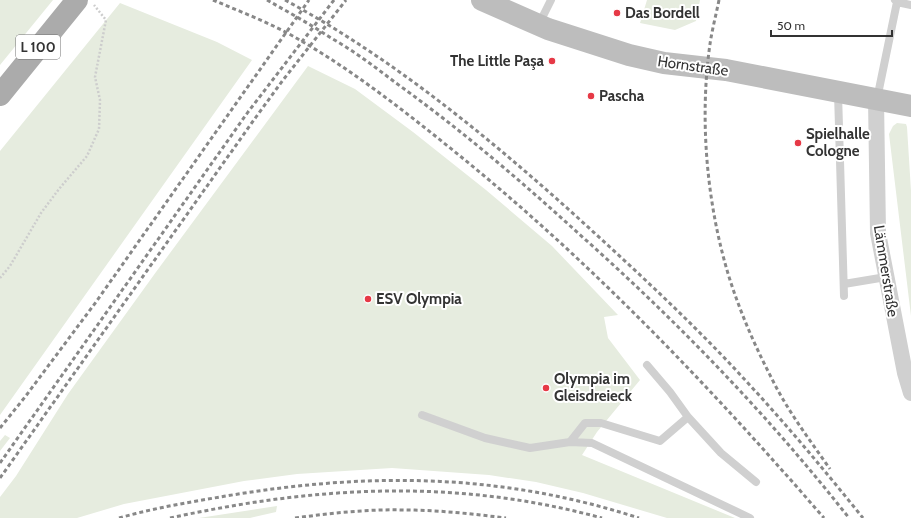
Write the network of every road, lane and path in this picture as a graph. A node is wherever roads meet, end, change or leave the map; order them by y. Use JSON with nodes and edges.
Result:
{"nodes":[{"id":1,"x":77,"y":0,"type":"edge"},
{"id":2,"x":90,"y":0,"type":"edge"},
{"id":3,"x":482,"y":0,"type":"edge"},
{"id":4,"x":551,"y":0,"type":"edge"},
{"id":5,"x":896,"y":1,"type":"edge"},
{"id":6,"x":911,"y":5,"type":"edge"},
{"id":7,"x":538,"y":25,"type":"junction"},
{"id":8,"x":838,"y":92,"type":"junction"},
{"id":9,"x":0,"y":95,"type":"edge"},
{"id":10,"x":876,"y":99,"type":"junction"},
{"id":11,"x":911,"y":106,"type":"edge"},
{"id":12,"x":886,"y":277,"type":"junction"},
{"id":13,"x":0,"y":278,"type":"edge"},
{"id":14,"x":844,"y":284,"type":"junction"},
{"id":15,"x":844,"y":296,"type":"dead end"},
{"id":16,"x":647,"y":365,"type":"dead end"},
{"id":17,"x":911,"y":393,"type":"edge"},
{"id":18,"x":422,"y":415,"type":"dead end"},
{"id":19,"x":688,"y":417,"type":"junction"},
{"id":20,"x":570,"y":442,"type":"junction"},
{"id":21,"x":756,"y":482,"type":"dead end"},
{"id":22,"x":750,"y":518,"type":"edge"}],
"edges":[{"from":1,"to":9,"type":"main road","number":"L 100"},
{"from":2,"to":13,"type":"path"},
{"from":3,"to":7,"type":"street","name":"Hornstraße"},
{"from":4,"to":7,"type":"lane"},
{"from":5,"to":6,"type":"lane"},
{"from":5,"to":10,"type":"lane"},
{"from":7,"to":8,"type":"street","name":"Hornstraße"},
{"from":8,"to":10,"type":"street","name":"Hornstraße"},
{"from":8,"to":14,"type":"lane"},
{"from":10,"to":11,"type":"street","name":"Hornstraße"},
{"from":10,"to":12,"type":"street","name":"Lämmerstraße"},
{"from":12,"to":14,"type":"lane"},
{"from":12,"to":17,"type":"street","name":"Lämmerstraße"},
{"from":14,"to":15,"type":"lane"},
{"from":16,"to":19,"type":"lane"},
{"from":18,"to":20,"type":"lane"},
{"from":19,"to":20,"type":"lane"},
{"from":19,"to":21,"type":"lane"},
{"from":20,"to":22,"type":"lane"}]}
